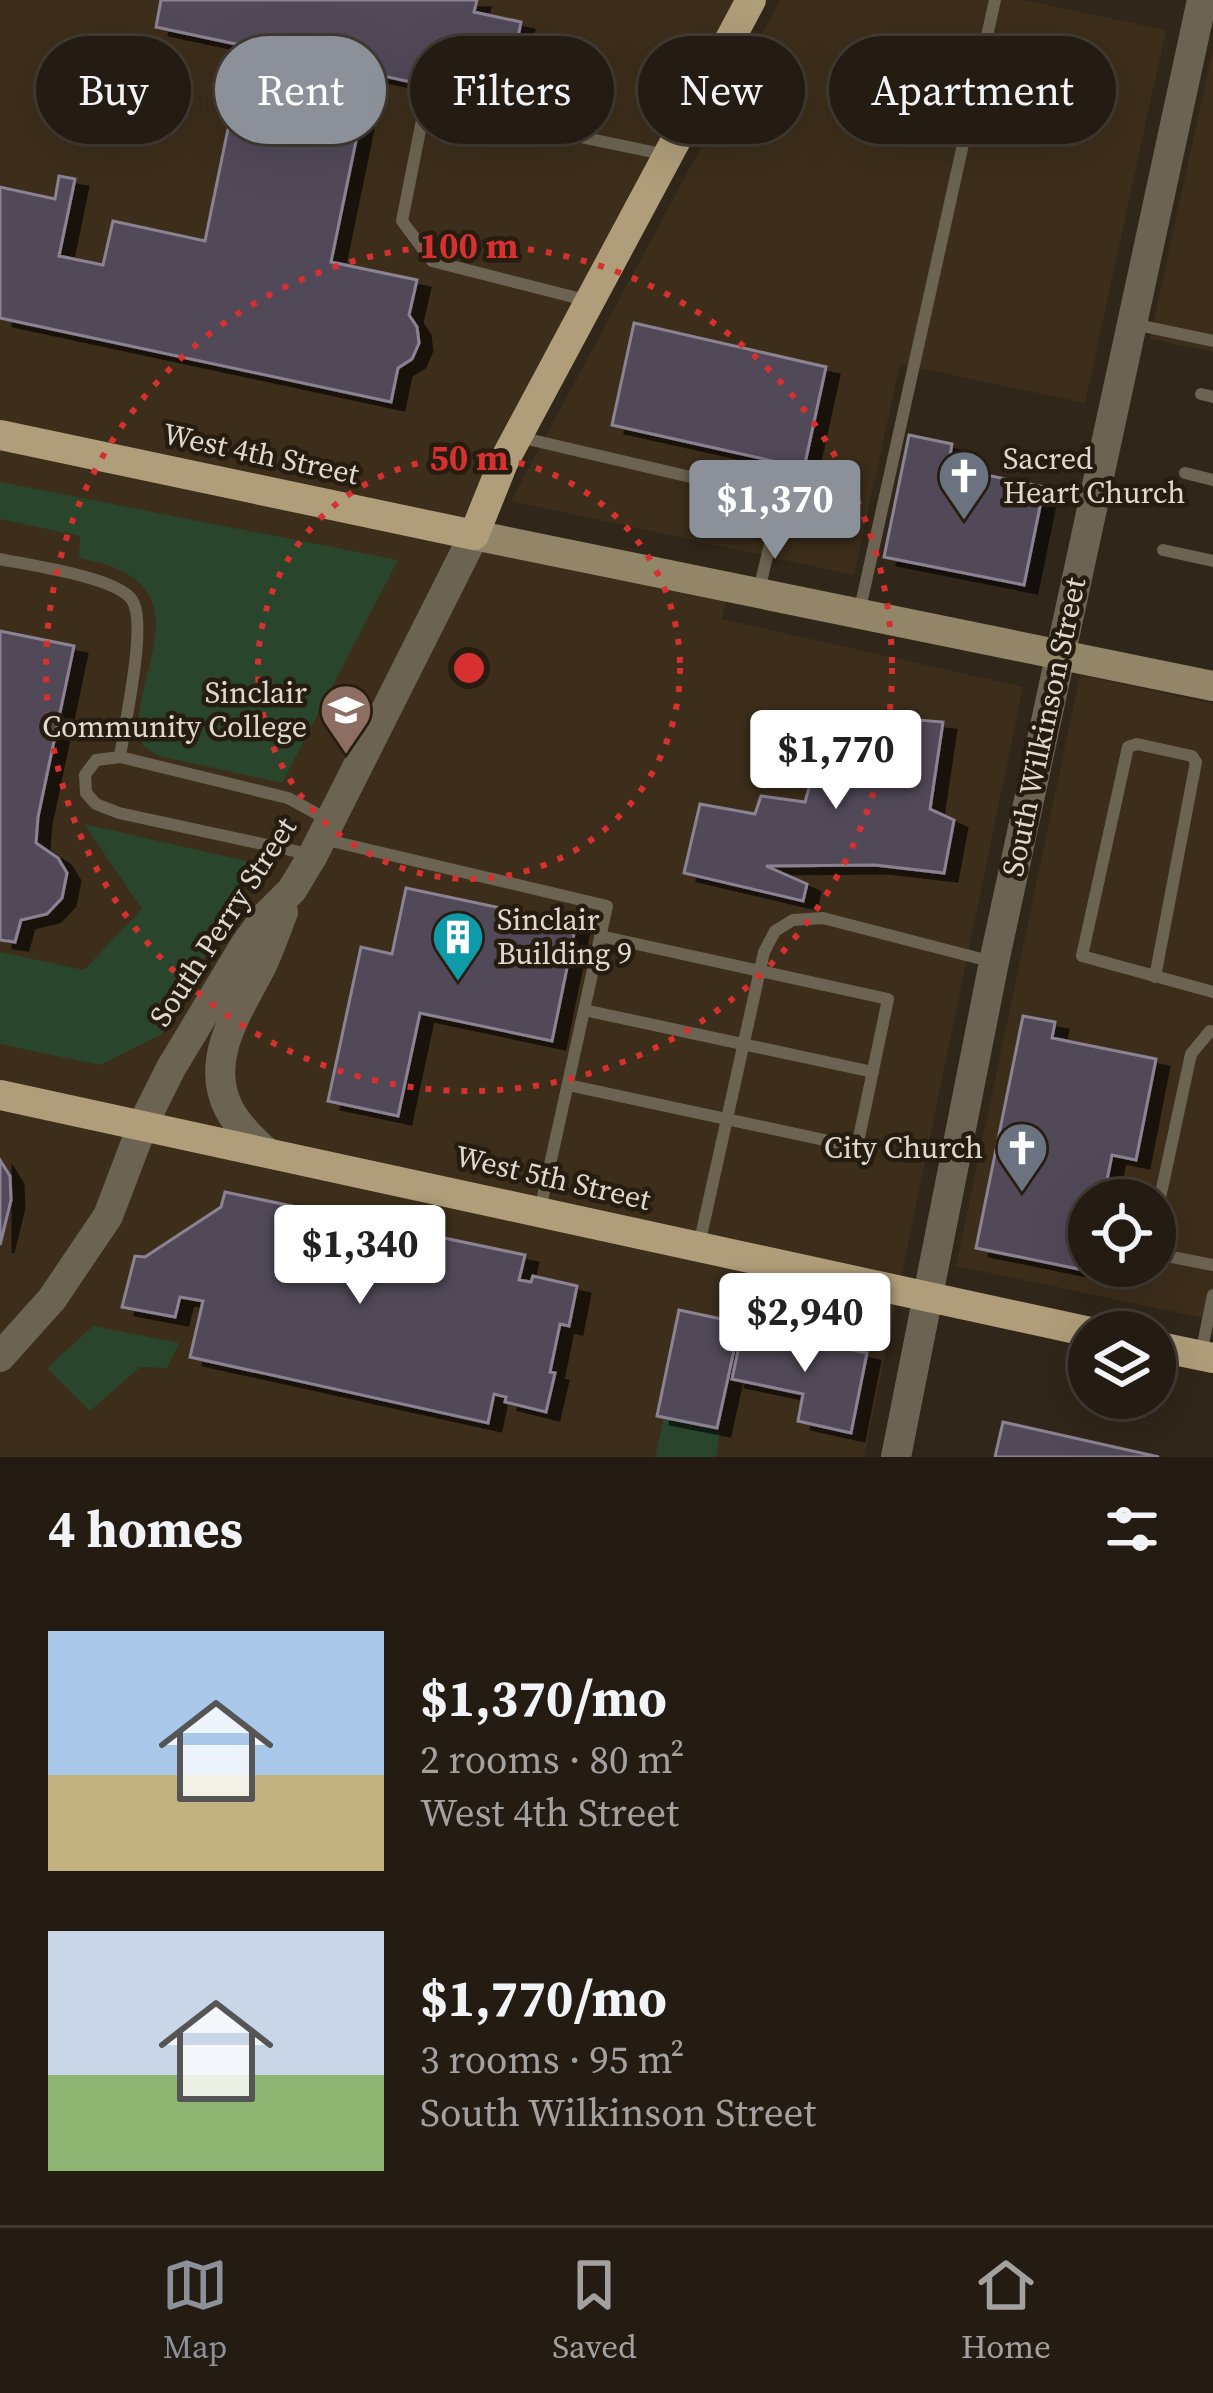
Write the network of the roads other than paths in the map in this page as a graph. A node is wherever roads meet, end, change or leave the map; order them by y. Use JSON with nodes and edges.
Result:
{"nodes":[{"id":1,"x":751,"y":0,"type":"edge"},
{"id":2,"x":995,"y":0,"type":"edge"},
{"id":3,"x":1202,"y":0,"type":"edge"},
{"id":4,"x":668,"y":155,"type":"junction"},
{"id":5,"x":590,"y":301,"type":"junction"},
{"id":6,"x":1131,"y":323,"type":"junction"},
{"id":7,"x":1213,"y":341,"type":"edge"},
{"id":8,"x":0,"y":435,"type":"edge"},
{"id":9,"x":518,"y":436,"type":"junction"},
{"id":10,"x":1185,"y":473,"type":"dead end"},
{"id":11,"x":1213,"y":480,"type":"edge"},
{"id":12,"x":475,"y":536,"type":"junction"},
{"id":13,"x":1163,"y":550,"type":"dead end"},
{"id":14,"x":0,"y":559,"type":"edge"},
{"id":15,"x":1213,"y":561,"type":"edge"},
{"id":16,"x":759,"y":593,"type":"junction"},
{"id":17,"x":859,"y":613,"type":"junction"},
{"id":18,"x":1061,"y":655,"type":"junction"},
{"id":19,"x":1213,"y":686,"type":"edge"},
{"id":20,"x":119,"y":757,"type":"junction"},
{"id":21,"x":322,"y":838,"type":"junction"},
{"id":22,"x":292,"y":890,"type":"junction"},
{"id":23,"x":600,"y":936,"type":"junction"},
{"id":24,"x":994,"y":962,"type":"junction"},
{"id":25,"x":760,"y":970,"type":"junction"},
{"id":26,"x":1156,"y":977,"type":"junction"},
{"id":27,"x":1213,"y":992,"type":"edge"},
{"id":28,"x":584,"y":1010,"type":"junction"},
{"id":29,"x":1213,"y":1032,"type":"edge"},
{"id":30,"x":743,"y":1045,"type":"junction"},
{"id":31,"x":873,"y":1072,"type":"junction"},
{"id":32,"x":568,"y":1085,"type":"junction"},
{"id":33,"x":0,"y":1095,"type":"edge"},
{"id":34,"x":727,"y":1120,"type":"junction"},
{"id":35,"x":142,"y":1124,"type":"junction"},
{"id":36,"x":266,"y":1152,"type":"junction"},
{"id":37,"x":1164,"y":1179,"type":"edge"},
{"id":38,"x":540,"y":1211,"type":"junction"},
{"id":39,"x":699,"y":1247,"type":"junction"},
{"id":40,"x":1176,"y":1258,"type":"edge"},
{"id":41,"x":1213,"y":1265,"type":"edge"},
{"id":42,"x":1213,"y":1295,"type":"edge"},
{"id":43,"x":927,"y":1298,"type":"junction"},
{"id":44,"x":1068,"y":1327,"type":"edge"},
{"id":45,"x":1176,"y":1350,"type":"edge"},
{"id":46,"x":1207,"y":1356,"type":"edge"},
{"id":47,"x":0,"y":1357,"type":"edge"},
{"id":48,"x":896,"y":1457,"type":"edge"}],
"edges":[{"from":1,"to":4,"type":"main road","name":"South Perry Street"},
{"from":2,"to":17,"type":"lane"},
{"from":3,"to":6,"type":"street","name":"South Wilkinson Street"},
{"from":4,"to":5,"type":"main road","name":"South Perry Street"},
{"from":4,"to":5,"type":"lane"},
{"from":5,"to":9,"type":"main road","name":"South Perry Street"},
{"from":6,"to":7,"type":"lane"},
{"from":6,"to":18,"type":"street","name":"South Wilkinson Street"},
{"from":8,"to":12,"type":"main road","name":"West 4th Street"},
{"from":9,"to":12,"type":"main road","name":"South Perry Street"},
{"from":9,"to":16,"type":"lane"},
{"from":10,"to":11,"type":"lane"},
{"from":12,"to":16,"type":"main road","name":"West 4th Street"},
{"from":12,"to":21,"type":"street","name":"South Perry Street"},
{"from":13,"to":15,"type":"lane"},
{"from":14,"to":20,"type":"lane"},
{"from":16,"to":17,"type":"main road","name":"West 4th Street"},
{"from":17,"to":18,"type":"main road","name":"West 4th Street"},
{"from":18,"to":19,"type":"main road","name":"West 4th Street"},
{"from":18,"to":24,"type":"street","name":"South Wilkinson Street"},
{"from":20,"to":21,"type":"lane"},
{"from":20,"to":21,"type":"lane"},
{"from":21,"to":22,"type":"street","name":"South Perry Street"},
{"from":21,"to":23,"type":"lane"},
{"from":22,"to":35,"type":"street","name":"South Perry Street"},
{"from":22,"to":36,"type":"street"},
{"from":23,"to":25,"type":"lane"},
{"from":23,"to":28,"type":"lane"},
{"from":24,"to":25,"type":"lane"},
{"from":24,"to":43,"type":"street","name":"South Wilkinson Street"},
{"from":25,"to":30,"type":"lane"},
{"from":25,"to":31,"type":"lane"},
{"from":26,"to":26,"type":"lane"},
{"from":26,"to":27,"type":"lane"},
{"from":28,"to":30,"type":"lane"},
{"from":28,"to":32,"type":"lane"},
{"from":29,"to":37,"type":"lane"},
{"from":30,"to":31,"type":"lane"},
{"from":30,"to":34,"type":"lane"},
{"from":31,"to":34,"type":"lane"},
{"from":32,"to":34,"type":"lane"},
{"from":32,"to":38,"type":"lane"},
{"from":33,"to":35,"type":"main road","name":"West 5th Street"},
{"from":34,"to":39,"type":"lane"},
{"from":35,"to":36,"type":"main road","name":"West 5th Street"},
{"from":35,"to":47,"type":"street","name":"South Perry Street"},
{"from":36,"to":38,"type":"main road","name":"West 5th Street"},
{"from":38,"to":39,"type":"main road","name":"West 5th Street"},
{"from":39,"to":43,"type":"main road","name":"West 5th Street"},
{"from":40,"to":41,"type":"lane"},
{"from":42,"to":46,"type":"lane"},
{"from":43,"to":44,"type":"main road","name":"West 5th Street"},
{"from":43,"to":48,"type":"street","name":"South Wilkinson Street"},
{"from":45,"to":46,"type":"main road"}]}
